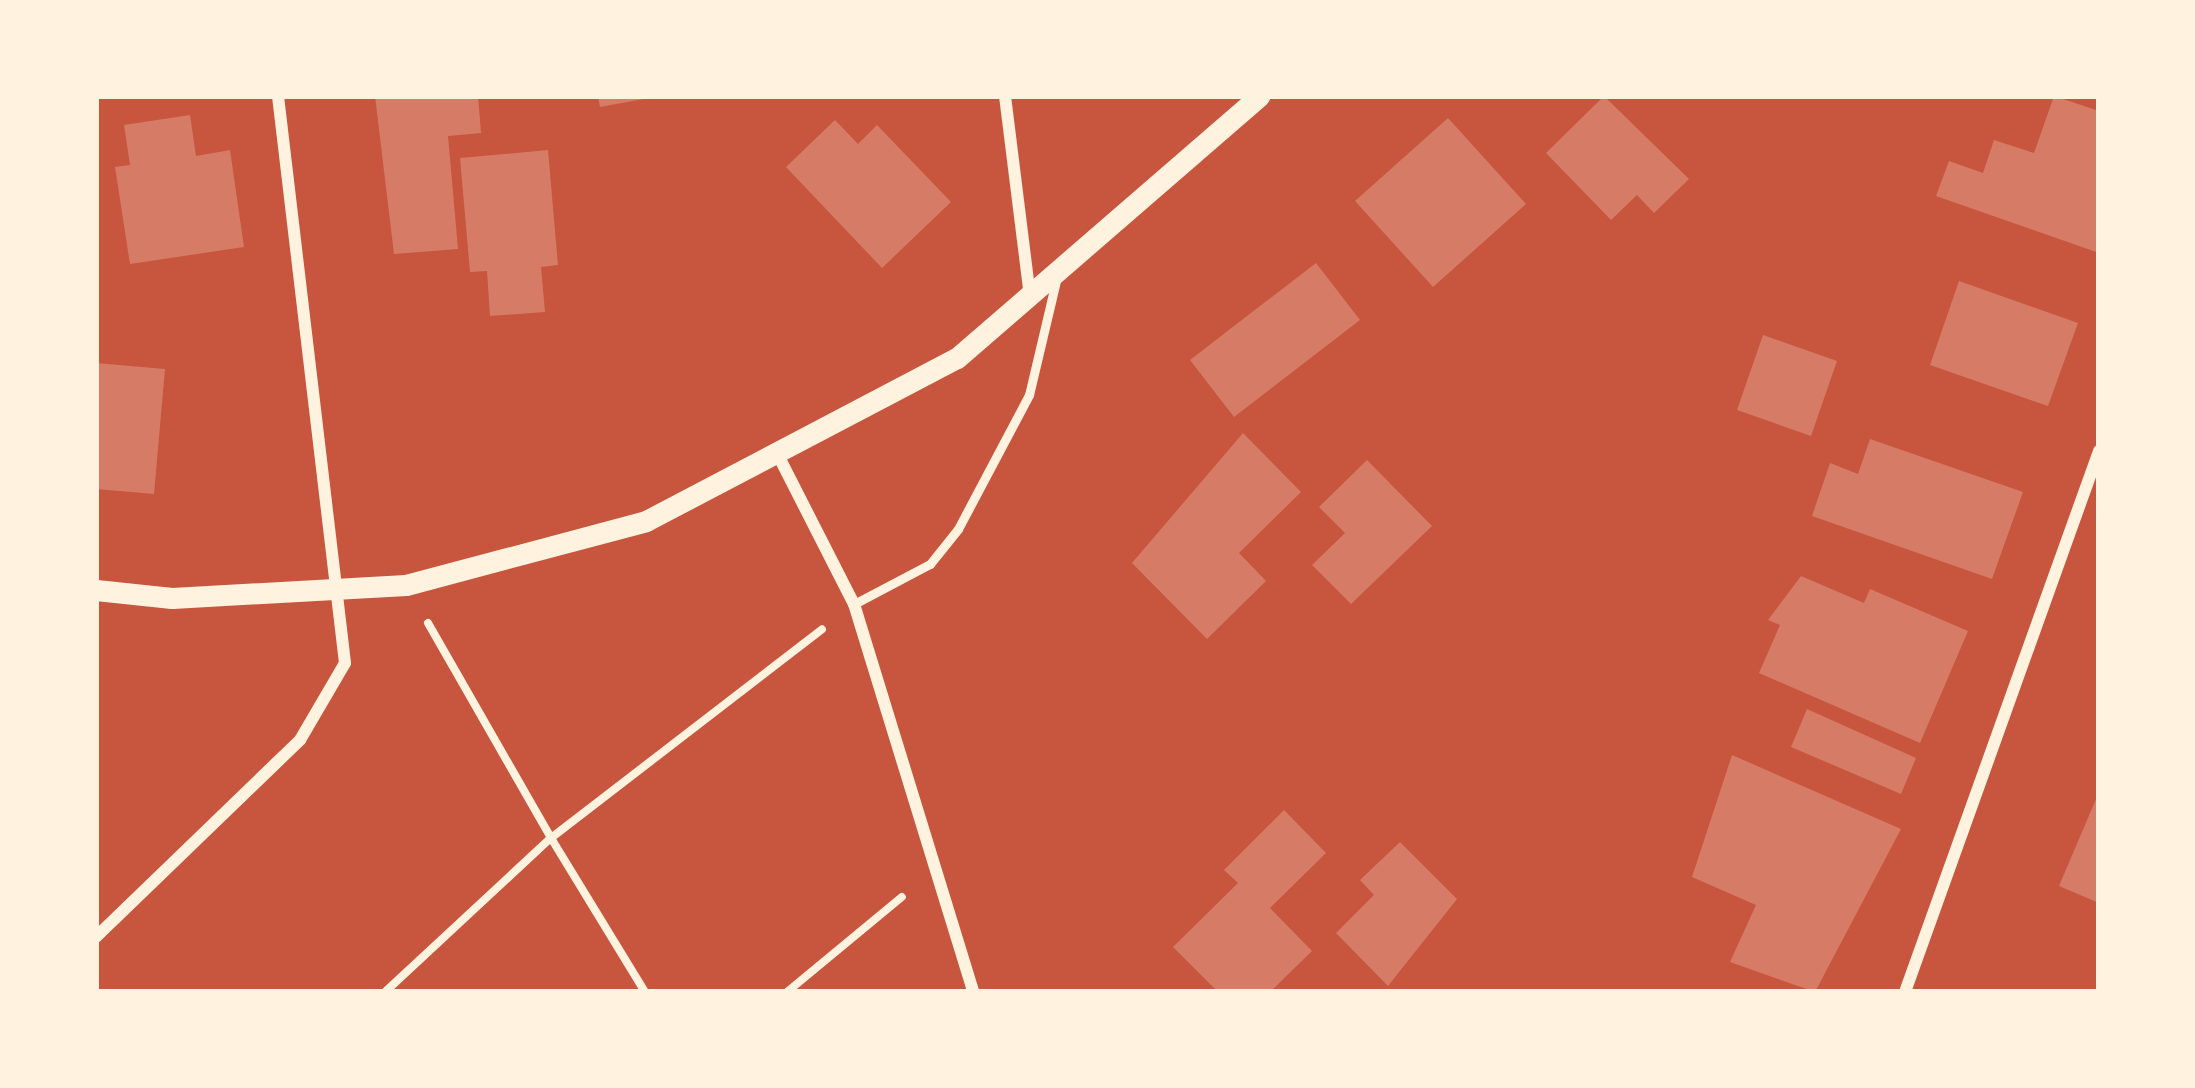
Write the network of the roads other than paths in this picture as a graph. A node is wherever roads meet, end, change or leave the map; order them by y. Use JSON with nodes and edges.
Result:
{"nodes":[{"id":1,"x":278,"y":96,"type":"edge"},
{"id":2,"x":1005,"y":96,"type":"edge"},
{"id":3,"x":1259,"y":96,"type":"edge"},
{"id":4,"x":1056,"y":281,"type":"junction"},
{"id":5,"x":1031,"y":303,"type":"junction"},
{"id":6,"x":2099,"y":452,"type":"edge"},
{"id":7,"x":779,"y":457,"type":"junction"},
{"id":8,"x":2095,"y":475,"type":"edge"},
{"id":9,"x":96,"y":590,"type":"edge"},
{"id":10,"x":340,"y":590,"type":"junction"},
{"id":11,"x":854,"y":604,"type":"junction"},
{"id":12,"x":96,"y":937,"type":"edge"},
{"id":13,"x":1908,"y":991,"type":"edge"},
{"id":14,"x":973,"y":992,"type":"edge"}],
"edges":[{"from":1,"to":10,"type":"street"},
{"from":2,"to":5,"type":"street"},
{"from":3,"to":4,"type":"street"},
{"from":4,"to":5,"type":"street"},
{"from":4,"to":11,"type":"lane"},
{"from":5,"to":7,"type":"street"},
{"from":6,"to":8,"type":"street"},
{"from":7,"to":10,"type":"street"},
{"from":7,"to":11,"type":"street"},
{"from":8,"to":13,"type":"street"},
{"from":9,"to":10,"type":"street"},
{"from":10,"to":12,"type":"street"},
{"from":11,"to":14,"type":"street"}]}
